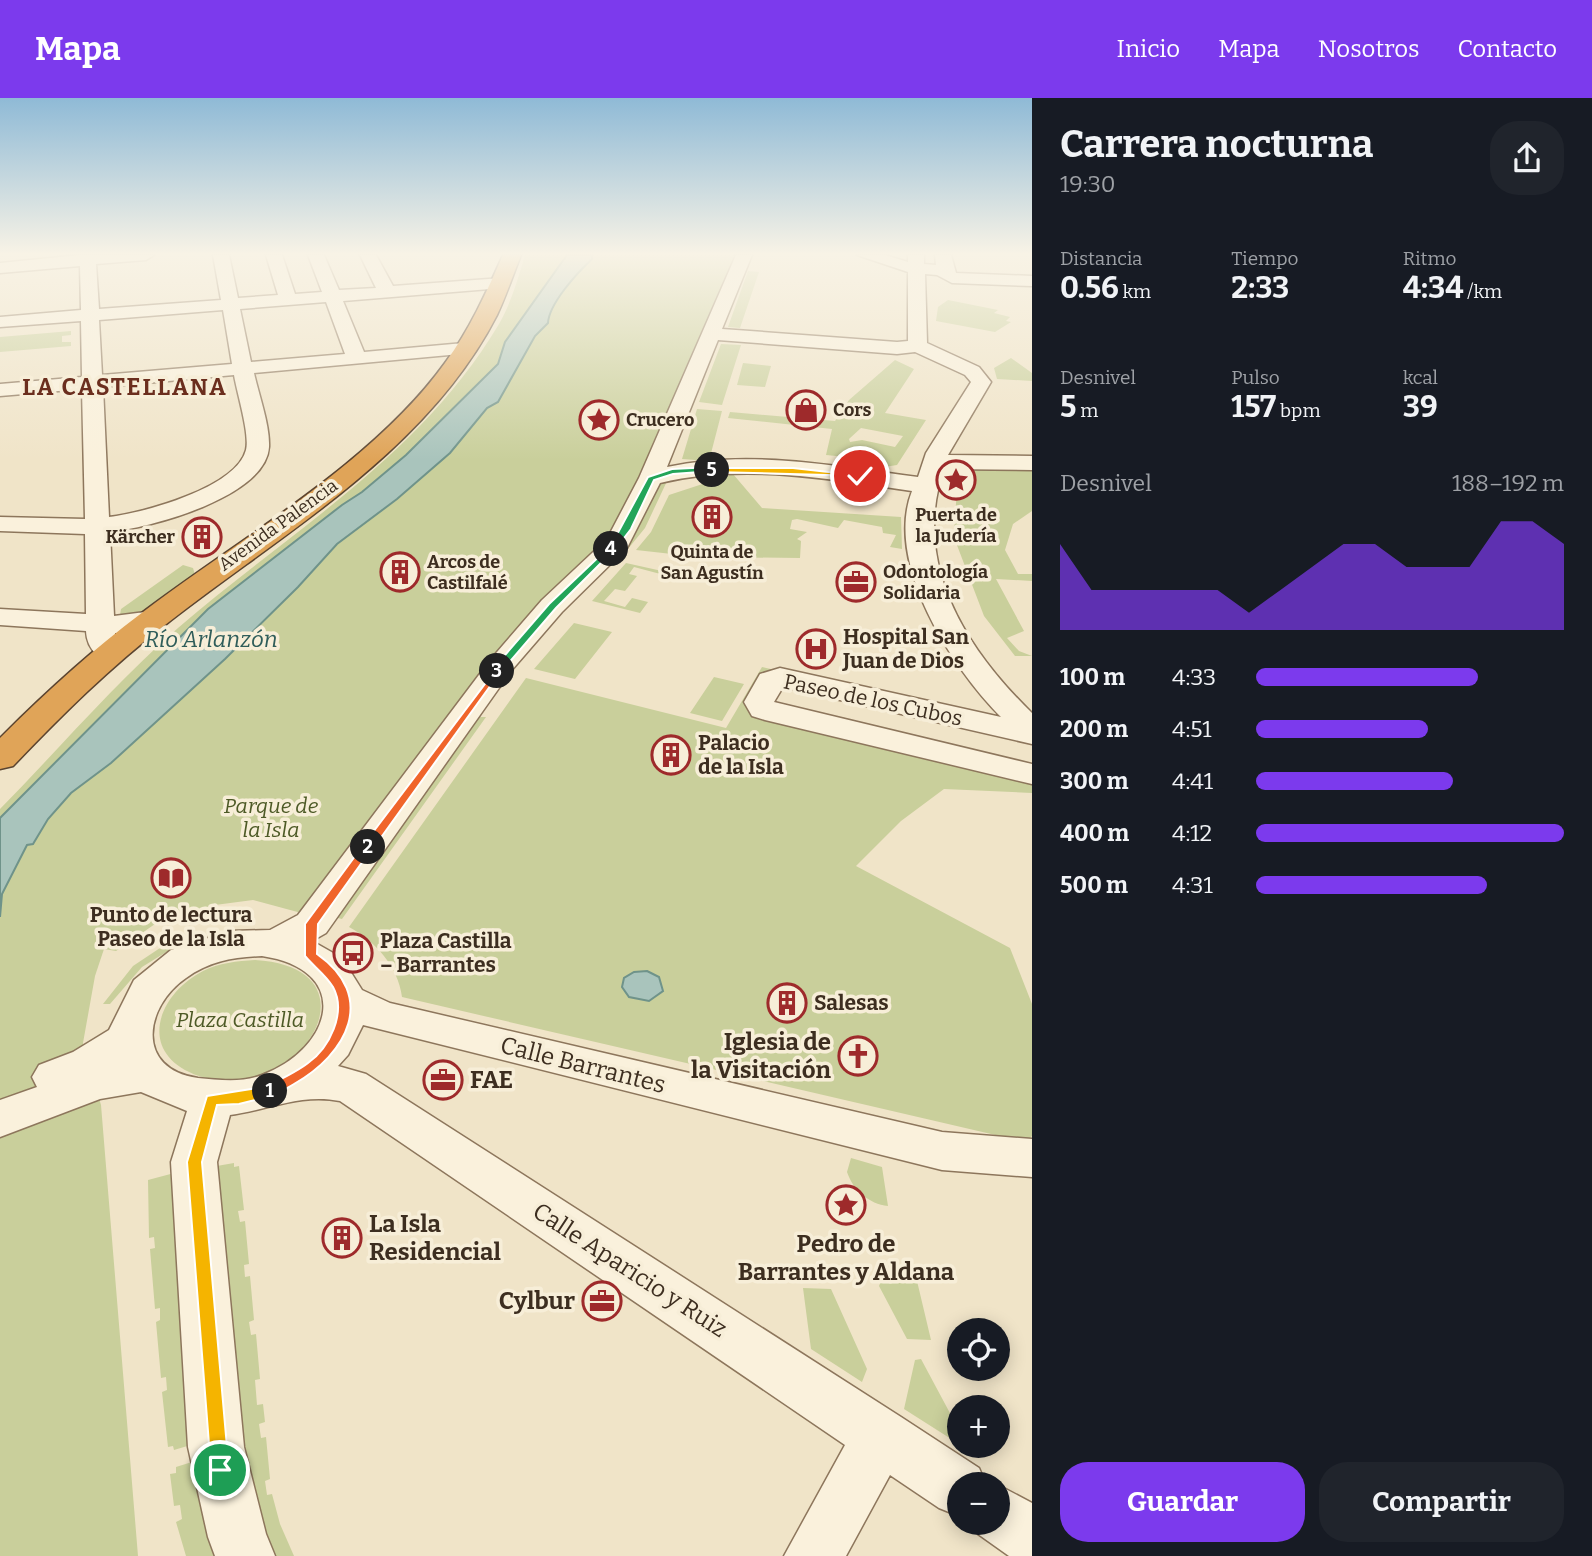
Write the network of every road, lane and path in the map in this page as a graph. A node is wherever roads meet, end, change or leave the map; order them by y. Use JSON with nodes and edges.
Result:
{"nodes":[{"id":1,"x":91,"y":323,"type":"edge"},
{"id":2,"x":233,"y":323,"type":"edge"},
{"id":3,"x":343,"y":323,"type":"edge"},
{"id":4,"x":483,"y":323,"type":"edge"},
{"id":5,"x":716,"y":323,"type":"edge"},
{"id":6,"x":918,"y":323,"type":"edge"},
{"id":7,"x":712,"y":334,"type":"junction"},
{"id":8,"x":918,"y":346,"type":"junction"},
{"id":9,"x":464,"y":349,"type":"junction"},
{"id":10,"x":357,"y":359,"type":"junction"},
{"id":11,"x":244,"y":369,"type":"junction"},
{"id":12,"x":97,"y":382,"type":"junction"},
{"id":13,"x":0,"y":390,"type":"edge"},
{"id":14,"x":1032,"y":440,"type":"edge"},
{"id":15,"x":937,"y":461,"type":"junction"},
{"id":16,"x":985,"y":461,"type":"junction"},
{"id":17,"x":1032,"y":463,"type":"edge"},
{"id":18,"x":659,"y":472,"type":"junction"},
{"id":19,"x":922,"y":485,"type":"junction"},
{"id":20,"x":0,"y":524,"type":"edge"},
{"id":21,"x":97,"y":526,"type":"junction"},
{"id":22,"x":12,"y":618,"type":"edge"},
{"id":23,"x":109,"y":640,"type":"junction"},
{"id":24,"x":1032,"y":733,"type":"edge"},
{"id":25,"x":0,"y":758,"type":"edge"},
{"id":26,"x":1032,"y":774,"type":"edge"},
{"id":27,"x":299,"y":941,"type":"junction"},
{"id":28,"x":344,"y":999,"type":"junction"},
{"id":29,"x":139,"y":1055,"type":"junction"},
{"id":30,"x":92,"y":1074,"type":"junction"},
{"id":31,"x":291,"y":1082,"type":"junction"},
{"id":32,"x":0,"y":1096,"type":"edge"},
{"id":33,"x":212,"y":1100,"type":"junction"},
{"id":34,"x":0,"y":1119,"type":"edge"},
{"id":35,"x":1032,"y":1158,"type":"edge"},
{"id":36,"x":881,"y":1436,"type":"junction"},
{"id":37,"x":947,"y":1480,"type":"edge"},
{"id":38,"x":1010,"y":1522,"type":"edge"},
{"id":39,"x":1032,"y":1537,"type":"edge"},
{"id":40,"x":245,"y":1556,"type":"edge"},
{"id":41,"x":814,"y":1556,"type":"edge"}],
"edges":[{"from":1,"to":12,"type":"street"},
{"from":2,"to":11,"type":"street"},
{"from":3,"to":10,"type":"street"},
{"from":4,"to":9,"type":"highway","name":"Avenida Palencia"},
{"from":5,"to":7,"type":"street"},
{"from":6,"to":8,"type":"street"},
{"from":7,"to":8,"type":"street"},
{"from":7,"to":18,"type":"street"},
{"from":8,"to":15,"type":"street","name":"Paseo de los Cubos"},
{"from":9,"to":10,"type":"street"},
{"from":9,"to":23,"type":"highway","name":"Avenida Palencia"},
{"from":10,"to":11,"type":"street"},
{"from":11,"to":12,"type":"street"},
{"from":11,"to":21,"type":"street"},
{"from":12,"to":13,"type":"street"},
{"from":12,"to":21,"type":"street"},
{"from":14,"to":16,"type":"street"},
{"from":15,"to":16,"type":"street"},
{"from":15,"to":19,"type":"street","name":"Paseo de los Cubos"},
{"from":16,"to":17,"type":"street"},
{"from":18,"to":19,"type":"street"},
{"from":18,"to":27,"type":"street"},
{"from":19,"to":24,"type":"street","name":"Paseo de los Cubos"},
{"from":20,"to":21,"type":"street"},
{"from":21,"to":23,"type":"street"},
{"from":22,"to":23,"type":"street"},
{"from":23,"to":25,"type":"highway","name":"Avenida Palencia"},
{"from":24,"to":26,"type":"street","name":"Paseo de los Cubos"},
{"from":27,"to":28,"type":"street"},
{"from":27,"to":29,"type":"street"},
{"from":28,"to":31,"type":"street"},
{"from":28,"to":35,"type":"street","name":"Calle Barrantes"},
{"from":29,"to":30,"type":"street"},
{"from":29,"to":33,"type":"street"},
{"from":30,"to":32,"type":"street"},
{"from":30,"to":34,"type":"street"},
{"from":31,"to":33,"type":"street"},
{"from":31,"to":36,"type":"street","name":"Calle Aparicio y Ruiz"},
{"from":33,"to":40,"type":"street"},
{"from":36,"to":37,"type":"street","name":"Calle Aparicio y Ruiz"},
{"from":36,"to":41,"type":"street"},
{"from":38,"to":39,"type":"street"}]}
